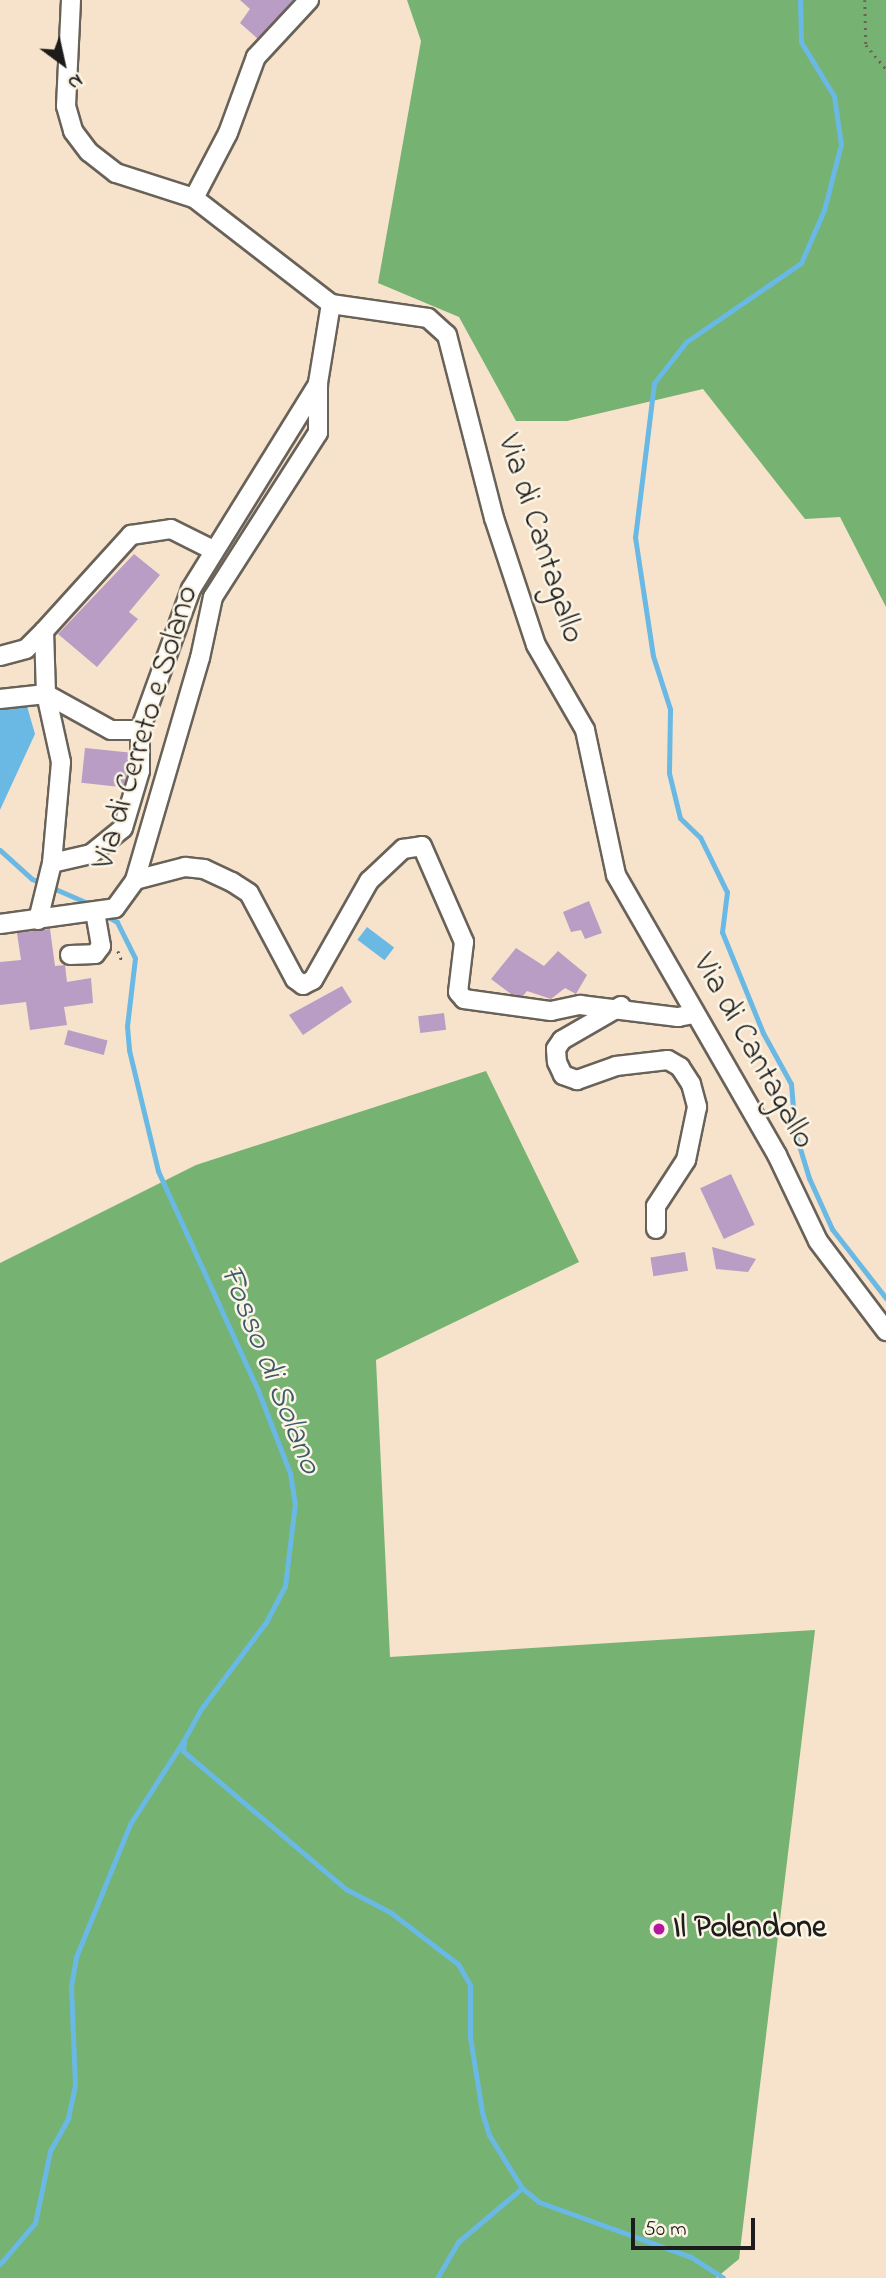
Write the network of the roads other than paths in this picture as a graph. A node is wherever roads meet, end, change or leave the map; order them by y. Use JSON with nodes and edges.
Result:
{"nodes":[{"id":1,"x":71,"y":0,"type":"edge"},
{"id":2,"x":309,"y":0,"type":"edge"},
{"id":3,"x":194,"y":198,"type":"junction"},
{"id":4,"x":331,"y":304,"type":"junction"},
{"id":5,"x":318,"y":383,"type":"junction"},
{"id":6,"x":211,"y":549,"type":"junction"},
{"id":7,"x":44,"y":631,"type":"junction"},
{"id":8,"x":0,"y":656,"type":"edge"},
{"id":9,"x":46,"y":694,"type":"junction"},
{"id":10,"x":0,"y":699,"type":"edge"},
{"id":11,"x":139,"y":730,"type":"junction"},
{"id":12,"x":52,"y":863,"type":"junction"},
{"id":13,"x":135,"y":880,"type":"junction"},
{"id":14,"x":95,"y":913,"type":"junction"},
{"id":15,"x":38,"y":920,"type":"junction"},
{"id":16,"x":0,"y":924,"type":"edge"},
{"id":17,"x":70,"y":955,"type":"dead end"},
{"id":18,"x":621,"y":1006,"type":"junction"},
{"id":19,"x":693,"y":1014,"type":"junction"},
{"id":20,"x":656,"y":1229,"type":"dead end"},
{"id":21,"x":886,"y":1331,"type":"edge"}],
"edges":[{"from":1,"to":3,"type":"street","name":"Via di Cantagallo"},
{"from":2,"to":3,"type":"street"},
{"from":3,"to":4,"type":"street","name":"Via di Cantagallo"},
{"from":4,"to":5,"type":"street","name":"Via di Cerreto e Solano"},
{"from":4,"to":19,"type":"street","name":"Via di Cantagallo"},
{"from":5,"to":6,"type":"street"},
{"from":5,"to":13,"type":"street","name":"Via di Cerreto e Solano"},
{"from":6,"to":7,"type":"street"},
{"from":6,"to":11,"type":"street"},
{"from":7,"to":8,"type":"street"},
{"from":7,"to":9,"type":"street"},
{"from":9,"to":10,"type":"street"},
{"from":9,"to":11,"type":"street"},
{"from":9,"to":12,"type":"street"},
{"from":11,"to":12,"type":"street"},
{"from":12,"to":15,"type":"street"},
{"from":13,"to":14,"type":"street","name":"Via di Cerreto e Solano"},
{"from":13,"to":18,"type":"street"},
{"from":14,"to":15,"type":"street","name":"Via di Cerreto e Solano"},
{"from":14,"to":17,"type":"street"},
{"from":15,"to":16,"type":"street","name":"Via di Cerreto e Solano"},
{"from":18,"to":19,"type":"street"},
{"from":18,"to":20,"type":"street"},
{"from":19,"to":21,"type":"street","name":"Via di Cantagallo"}]}
